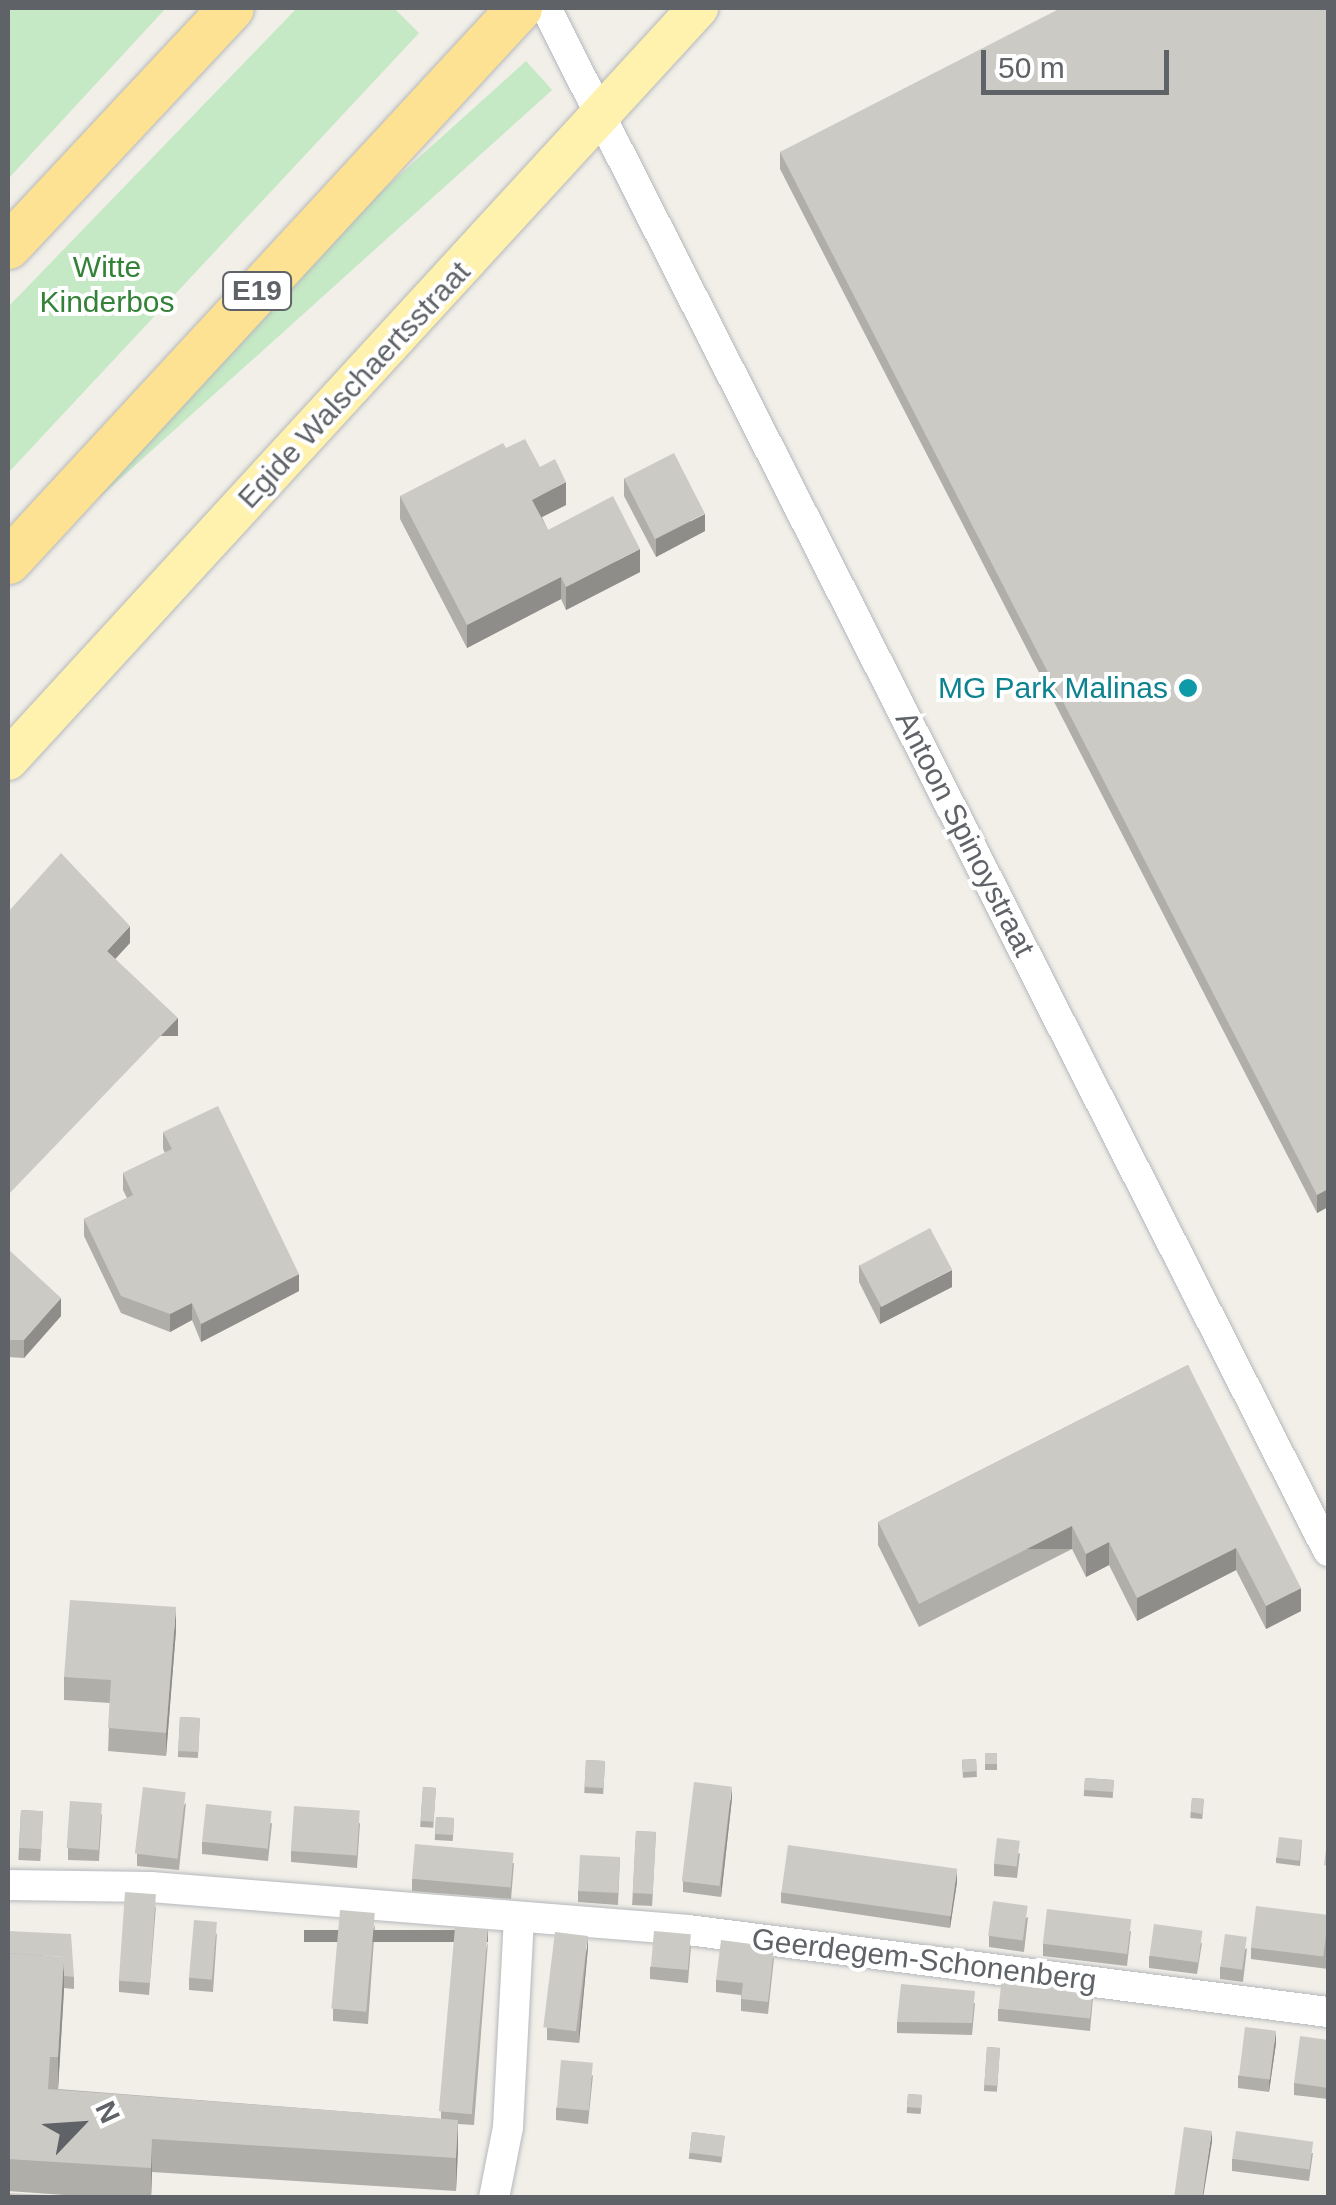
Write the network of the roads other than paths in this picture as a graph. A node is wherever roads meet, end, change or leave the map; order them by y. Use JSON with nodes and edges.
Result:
{"nodes":[{"id":1,"x":231,"y":8,"type":"edge"},
{"id":2,"x":698,"y":8,"type":"edge"},
{"id":3,"x":524,"y":12,"type":"edge"},
{"id":4,"x":602,"y":117,"type":"junction"},
{"id":5,"x":8,"y":246,"type":"edge"},
{"id":6,"x":8,"y":561,"type":"edge"},
{"id":7,"x":8,"y":760,"type":"edge"},
{"id":8,"x":1328,"y":1551,"type":"edge"},
{"id":9,"x":8,"y":1885,"type":"edge"},
{"id":10,"x":519,"y":1919,"type":"junction"},
{"id":11,"x":1328,"y":2012,"type":"edge"},
{"id":12,"x":494,"y":2198,"type":"edge"}],
"edges":[{"from":1,"to":5,"type":"highway"},
{"from":2,"to":4,"type":"main road","name":"Egide Walschaertsstraat"},
{"from":3,"to":4,"type":"street","name":"Antoon Spinoystraat"},
{"from":3,"to":6,"type":"highway","number":"E19"},
{"from":4,"to":7,"type":"main road","name":"Egide Walschaertsstraat"},
{"from":4,"to":8,"type":"street","name":"Antoon Spinoystraat"},
{"from":9,"to":10,"type":"street","name":"Geerdegem-Schonenberg"},
{"from":10,"to":11,"type":"street","name":"Geerdegem-Schonenberg"},
{"from":10,"to":12,"type":"street"}]}
